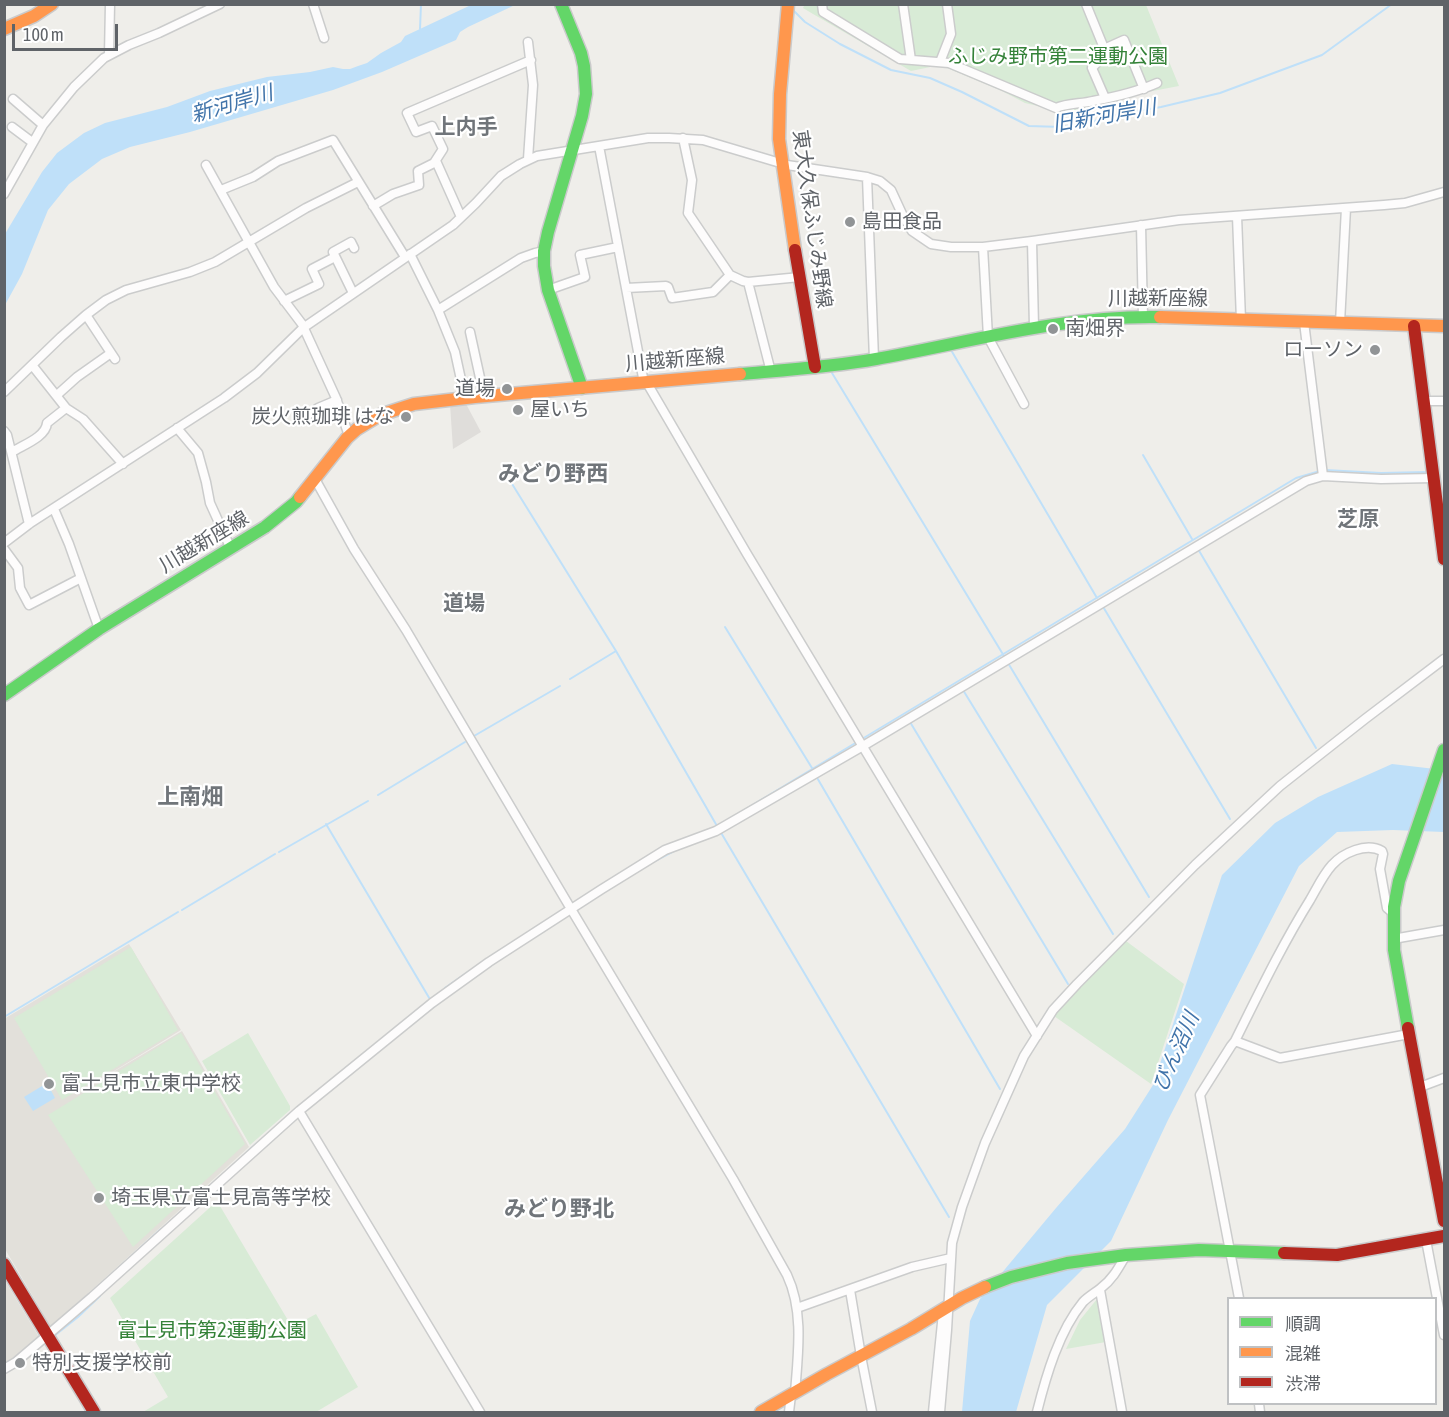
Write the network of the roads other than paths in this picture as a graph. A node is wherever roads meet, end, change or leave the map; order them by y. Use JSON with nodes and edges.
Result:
{"nodes":[{"id":1,"x":52,"y":4,"type":"edge"},
{"id":2,"x":110,"y":4,"type":"edge"},
{"id":3,"x":220,"y":4,"type":"edge"},
{"id":4,"x":313,"y":4,"type":"edge"},
{"id":5,"x":788,"y":4,"type":"edge"},
{"id":6,"x":822,"y":4,"type":"edge"},
{"id":7,"x":903,"y":4,"type":"edge"},
{"id":8,"x":947,"y":4,"type":"edge"},
{"id":9,"x":1086,"y":4,"type":"edge"},
{"id":10,"x":563,"y":8,"type":"edge"},
{"id":11,"x":4,"y":29,"type":"edge"},
{"id":12,"x":324,"y":38,"type":"dead end"},
{"id":13,"x":528,"y":42,"type":"dead end"},
{"id":14,"x":1104,"y":48,"type":"junction"},
{"id":15,"x":109,"y":55,"type":"junction"},
{"id":16,"x":531,"y":60,"type":"junction"},
{"id":17,"x":911,"y":60,"type":"junction"},
{"id":18,"x":939,"y":62,"type":"junction"},
{"id":19,"x":1157,"y":83,"type":"dead end"},
{"id":20,"x":1144,"y":89,"type":"junction"},
{"id":21,"x":13,"y":99,"type":"dead end"},
{"id":22,"x":1105,"y":99,"type":"junction"},
{"id":23,"x":43,"y":125,"type":"junction"},
{"id":24,"x":12,"y":127,"type":"dead end"},
{"id":25,"x":683,"y":138,"type":"junction"},
{"id":26,"x":32,"y":142,"type":"junction"},
{"id":27,"x":599,"y":146,"type":"junction"},
{"id":28,"x":572,"y":150,"type":"junction"},
{"id":29,"x":528,"y":159,"type":"junction"},
{"id":30,"x":436,"y":161,"type":"junction"},
{"id":31,"x":781,"y":164,"type":"junction"},
{"id":32,"x":206,"y":165,"type":"dead end"},
{"id":33,"x":867,"y":177,"type":"junction"},
{"id":34,"x":358,"y":182,"type":"junction"},
{"id":35,"x":221,"y":190,"type":"junction"},
{"id":36,"x":1444,"y":192,"type":"edge"},
{"id":37,"x":4,"y":194,"type":"edge"},
{"id":38,"x":373,"y":206,"type":"junction"},
{"id":39,"x":1346,"y":208,"type":"junction"},
{"id":40,"x":1237,"y":216,"type":"junction"},
{"id":41,"x":461,"y":217,"type":"junction"},
{"id":42,"x":1141,"y":225,"type":"junction"},
{"id":43,"x":1032,"y":241,"type":"junction"},
{"id":44,"x":250,"y":242,"type":"junction"},
{"id":45,"x":618,"y":247,"type":"junction"},
{"id":46,"x":983,"y":247,"type":"junction"},
{"id":47,"x":354,"y":248,"type":"dead end"},
{"id":48,"x":544,"y":251,"type":"junction"},
{"id":49,"x":408,"y":256,"type":"junction"},
{"id":50,"x":335,"y":257,"type":"junction"},
{"id":51,"x":730,"y":275,"type":"junction"},
{"id":52,"x":800,"y":277,"type":"junction"},
{"id":53,"x":748,"y":282,"type":"junction"},
{"id":54,"x":626,"y":288,"type":"junction"},
{"id":55,"x":548,"y":290,"type":"junction"},
{"id":56,"x":354,"y":293,"type":"junction"},
{"id":57,"x":284,"y":301,"type":"junction"},
{"id":58,"x":438,"y":310,"type":"junction"},
{"id":59,"x":86,"y":315,"type":"junction"},
{"id":60,"x":1143,"y":317,"type":"junction"},
{"id":61,"x":1241,"y":320,"type":"junction"},
{"id":62,"x":1304,"y":322,"type":"junction"},
{"id":63,"x":1340,"y":323,"type":"junction"},
{"id":64,"x":1414,"y":326,"type":"junction"},
{"id":65,"x":1444,"y":326,"type":"edge"},
{"id":66,"x":1034,"y":327,"type":"junction"},
{"id":67,"x":303,"y":328,"type":"junction"},
{"id":68,"x":470,"y":332,"type":"dead end"},
{"id":69,"x":988,"y":337,"type":"junction"},
{"id":70,"x":874,"y":359,"type":"junction"},
{"id":71,"x":32,"y":365,"type":"junction"},
{"id":72,"x":815,"y":368,"type":"junction"},
{"id":73,"x":771,"y":372,"type":"junction"},
{"id":74,"x":645,"y":383,"type":"junction"},
{"id":75,"x":582,"y":388,"type":"junction"},
{"id":76,"x":4,"y":392,"type":"edge"},
{"id":77,"x":57,"y":395,"type":"junction"},
{"id":78,"x":484,"y":396,"type":"junction"},
{"id":79,"x":465,"y":398,"type":"junction"},
{"id":80,"x":337,"y":400,"type":"junction"},
{"id":81,"x":1444,"y":401,"type":"edge"},
{"id":82,"x":1424,"y":402,"type":"junction"},
{"id":83,"x":1023,"y":404,"type":"dead end"},
{"id":84,"x":66,"y":408,"type":"junction"},
{"id":85,"x":305,"y":417,"type":"dead end"},
{"id":86,"x":177,"y":428,"type":"junction"},
{"id":87,"x":4,"y":431,"type":"edge"},
{"id":88,"x":349,"y":436,"type":"junction"},
{"id":89,"x":12,"y":452,"type":"junction"},
{"id":90,"x":123,"y":464,"type":"junction"},
{"id":91,"x":1323,"y":476,"type":"junction"},
{"id":92,"x":1434,"y":478,"type":"junction"},
{"id":93,"x":315,"y":479,"type":"junction"},
{"id":94,"x":54,"y":509,"type":"junction"},
{"id":95,"x":29,"y":524,"type":"junction"},
{"id":96,"x":4,"y":543,"type":"edge"},
{"id":97,"x":4,"y":549,"type":"edge"},
{"id":98,"x":231,"y":549,"type":"junction"},
{"id":99,"x":1444,"y":559,"type":"edge"},
{"id":100,"x":81,"y":578,"type":"junction"},
{"id":101,"x":99,"y":629,"type":"junction"},
{"id":102,"x":1444,"y":659,"type":"edge"},
{"id":103,"x":4,"y":695,"type":"edge"},
{"id":104,"x":863,"y":746,"type":"junction"},
{"id":105,"x":1443,"y":754,"type":"edge"},
{"id":106,"x":571,"y":909,"type":"junction"},
{"id":107,"x":1393,"y":914,"type":"junction"},
{"id":108,"x":1444,"y":930,"type":"edge"},
{"id":109,"x":1393,"y":939,"type":"junction"},
{"id":110,"x":1410,"y":1034,"type":"junction"},
{"id":111,"x":1037,"y":1036,"type":"junction"},
{"id":112,"x":1235,"y":1041,"type":"junction"},
{"id":113,"x":1444,"y":1078,"type":"edge"},
{"id":114,"x":1420,"y":1088,"type":"junction"},
{"id":115,"x":298,"y":1111,"type":"junction"},
{"id":116,"x":1444,"y":1221,"type":"edge"},
{"id":117,"x":1444,"y":1236,"type":"edge"},
{"id":118,"x":1426,"y":1240,"type":"junction"},
{"id":119,"x":1229,"y":1251,"type":"junction"},
{"id":120,"x":1119,"y":1255,"type":"junction"},
{"id":121,"x":951,"y":1258,"type":"junction"},
{"id":122,"x":4,"y":1264,"type":"edge"},
{"id":123,"x":850,"y":1290,"type":"junction"},
{"id":124,"x":1100,"y":1290,"type":"junction"},
{"id":125,"x":1239,"y":1297,"type":"edge"},
{"id":126,"x":1437,"y":1297,"type":"edge"},
{"id":127,"x":1437,"y":1298,"type":"edge"},
{"id":128,"x":797,"y":1308,"type":"junction"},
{"id":129,"x":946,"y":1308,"type":"junction"},
{"id":130,"x":47,"y":1335,"type":"junction"},
{"id":131,"x":1444,"y":1335,"type":"edge"},
{"id":132,"x":861,"y":1356,"type":"junction"},
{"id":133,"x":4,"y":1369,"type":"edge"},
{"id":134,"x":793,"y":1394,"type":"junction"},
{"id":135,"x":94,"y":1413,"type":"edge"},
{"id":136,"x":480,"y":1413,"type":"edge"},
{"id":137,"x":761,"y":1413,"type":"edge"},
{"id":138,"x":789,"y":1413,"type":"edge"},
{"id":139,"x":872,"y":1413,"type":"edge"},
{"id":140,"x":933,"y":1413,"type":"edge"},
{"id":141,"x":940,"y":1413,"type":"edge"},
{"id":142,"x":1037,"y":1413,"type":"edge"},
{"id":143,"x":1122,"y":1413,"type":"edge"}],
"edges":[{"from":1,"to":11,"type":"street"},
{"from":2,"to":15,"type":"street"},
{"from":3,"to":15,"type":"street"},
{"from":4,"to":12,"type":"street"},
{"from":5,"to":31,"type":"street","name":"東大久保ふじみ野線"},
{"from":6,"to":17,"type":"street"},
{"from":7,"to":17,"type":"street"},
{"from":8,"to":18,"type":"street"},
{"from":9,"to":14,"type":"street"},
{"from":10,"to":28,"type":"street"},
{"from":13,"to":16,"type":"street"},
{"from":14,"to":20,"type":"street"},
{"from":14,"to":22,"type":"street"},
{"from":15,"to":23,"type":"street"},
{"from":16,"to":29,"type":"street"},
{"from":16,"to":30,"type":"street"},
{"from":17,"to":18,"type":"street"},
{"from":18,"to":22,"type":"street"},
{"from":19,"to":20,"type":"street"},
{"from":20,"to":22,"type":"street"},
{"from":21,"to":23,"type":"street"},
{"from":23,"to":26,"type":"street"},
{"from":24,"to":26,"type":"street"},
{"from":25,"to":27,"type":"street"},
{"from":25,"to":31,"type":"street"},
{"from":25,"to":51,"type":"street"},
{"from":26,"to":37,"type":"street"},
{"from":27,"to":28,"type":"street"},
{"from":27,"to":45,"type":"street"},
{"from":28,"to":29,"type":"street"},
{"from":28,"to":48,"type":"street"},
{"from":29,"to":41,"type":"street"},
{"from":30,"to":38,"type":"street"},
{"from":30,"to":41,"type":"street"},
{"from":31,"to":33,"type":"street"},
{"from":31,"to":52,"type":"street","name":"東大久保ふじみ野線"},
{"from":32,"to":35,"type":"street"},
{"from":33,"to":46,"type":"street"},
{"from":33,"to":70,"type":"street"},
{"from":34,"to":35,"type":"street"},
{"from":34,"to":38,"type":"street"},
{"from":34,"to":44,"type":"street"},
{"from":35,"to":44,"type":"street"},
{"from":36,"to":39,"type":"street"},
{"from":38,"to":49,"type":"street"},
{"from":39,"to":40,"type":"street"},
{"from":39,"to":63,"type":"street"},
{"from":40,"to":42,"type":"street"},
{"from":40,"to":61,"type":"street"},
{"from":41,"to":49,"type":"street"},
{"from":42,"to":43,"type":"street"},
{"from":42,"to":60,"type":"street"},
{"from":43,"to":46,"type":"street"},
{"from":43,"to":66,"type":"street"},
{"from":44,"to":57,"type":"street"},
{"from":44,"to":59,"type":"street"},
{"from":45,"to":54,"type":"street"},
{"from":45,"to":55,"type":"street"},
{"from":46,"to":69,"type":"street"},
{"from":47,"to":50,"type":"street"},
{"from":48,"to":55,"type":"street"},
{"from":48,"to":58,"type":"street"},
{"from":49,"to":56,"type":"street"},
{"from":49,"to":58,"type":"street"},
{"from":50,"to":56,"type":"street"},
{"from":50,"to":57,"type":"street"},
{"from":51,"to":53,"type":"street"},
{"from":51,"to":54,"type":"street"},
{"from":52,"to":53,"type":"street"},
{"from":52,"to":72,"type":"street","name":"東大久保ふじみ野線"},
{"from":53,"to":73,"type":"street"},
{"from":54,"to":74,"type":"street"},
{"from":55,"to":75,"type":"street"},
{"from":56,"to":67,"type":"street"},
{"from":57,"to":67,"type":"street"},
{"from":58,"to":79,"type":"street"},
{"from":59,"to":71,"type":"street"},
{"from":59,"to":77,"type":"street"},
{"from":60,"to":61,"type":"street","name":"川越新座線"},
{"from":60,"to":66,"type":"street","name":"川越新座線"},
{"from":61,"to":62,"type":"street","name":"川越新座線"},
{"from":62,"to":63,"type":"street","name":"川越新座線"},
{"from":62,"to":91,"type":"street"},
{"from":63,"to":64,"type":"street","name":"川越新座線"},
{"from":64,"to":65,"type":"street","name":"川越新座線"},
{"from":64,"to":82,"type":"street"},
{"from":66,"to":69,"type":"street","name":"川越新座線"},
{"from":67,"to":80,"type":"street"},
{"from":67,"to":86,"type":"street"},
{"from":68,"to":78,"type":"street"},
{"from":69,"to":70,"type":"street","name":"川越新座線"},
{"from":69,"to":83,"type":"street"},
{"from":70,"to":72,"type":"street","name":"川越新座線"},
{"from":71,"to":76,"type":"street"},
{"from":71,"to":77,"type":"street"},
{"from":72,"to":73,"type":"street","name":"川越新座線"},
{"from":73,"to":74,"type":"street","name":"川越新座線"},
{"from":74,"to":75,"type":"street","name":"川越新座線"},
{"from":74,"to":104,"type":"street"},
{"from":75,"to":78,"type":"street","name":"川越新座線"},
{"from":77,"to":84,"type":"street"},
{"from":78,"to":79,"type":"street","name":"川越新座線"},
{"from":79,"to":88,"type":"street","name":"川越新座線"},
{"from":80,"to":85,"type":"street"},
{"from":80,"to":88,"type":"street"},
{"from":81,"to":82,"type":"street"},
{"from":82,"to":92,"type":"street"},
{"from":84,"to":89,"type":"street"},
{"from":84,"to":90,"type":"street"},
{"from":86,"to":90,"type":"street"},
{"from":86,"to":98,"type":"street"},
{"from":87,"to":89,"type":"street"},
{"from":88,"to":93,"type":"street","name":"川越新座線"},
{"from":89,"to":95,"type":"street"},
{"from":90,"to":94,"type":"street"},
{"from":91,"to":92,"type":"street"},
{"from":91,"to":104,"type":"street"},
{"from":92,"to":99,"type":"street"},
{"from":93,"to":98,"type":"street","name":"川越新座線"},
{"from":93,"to":106,"type":"street"},
{"from":94,"to":95,"type":"street"},
{"from":94,"to":100,"type":"street"},
{"from":95,"to":96,"type":"street"},
{"from":97,"to":100,"type":"street"},
{"from":98,"to":101,"type":"street","name":"川越新座線"},
{"from":100,"to":101,"type":"street"},
{"from":101,"to":103,"type":"street","name":"川越新座線"},
{"from":102,"to":111,"type":"street"},
{"from":104,"to":106,"type":"street"},
{"from":104,"to":111,"type":"street"},
{"from":105,"to":107,"type":"street"},
{"from":106,"to":115,"type":"street"},
{"from":106,"to":128,"type":"street"},
{"from":107,"to":109,"type":"street"},
{"from":107,"to":112,"type":"street"},
{"from":108,"to":109,"type":"street"},
{"from":109,"to":110,"type":"street"},
{"from":110,"to":112,"type":"street"},
{"from":110,"to":114,"type":"street"},
{"from":111,"to":121,"type":"street"},
{"from":112,"to":119,"type":"street"},
{"from":113,"to":114,"type":"street"},
{"from":114,"to":116,"type":"street"},
{"from":115,"to":130,"type":"street"},
{"from":115,"to":136,"type":"street"},
{"from":117,"to":118,"type":"street"},
{"from":118,"to":119,"type":"street"},
{"from":118,"to":126,"type":"street"},
{"from":119,"to":120,"type":"street"},
{"from":119,"to":125,"type":"street"},
{"from":120,"to":124,"type":"street"},
{"from":120,"to":129,"type":"street"},
{"from":121,"to":123,"type":"street"},
{"from":121,"to":129,"type":"street"},
{"from":122,"to":130,"type":"street"},
{"from":123,"to":128,"type":"street"},
{"from":123,"to":132,"type":"street"},
{"from":124,"to":142,"type":"street"},
{"from":124,"to":143,"type":"street"},
{"from":127,"to":131,"type":"street"},
{"from":128,"to":134,"type":"street"},
{"from":129,"to":132,"type":"street"},
{"from":129,"to":140,"type":"street"},
{"from":129,"to":141,"type":"street"},
{"from":130,"to":133,"type":"street"},
{"from":130,"to":135,"type":"street"},
{"from":132,"to":134,"type":"street"},
{"from":132,"to":139,"type":"street"},
{"from":134,"to":137,"type":"street"},
{"from":134,"to":138,"type":"street"}]}
